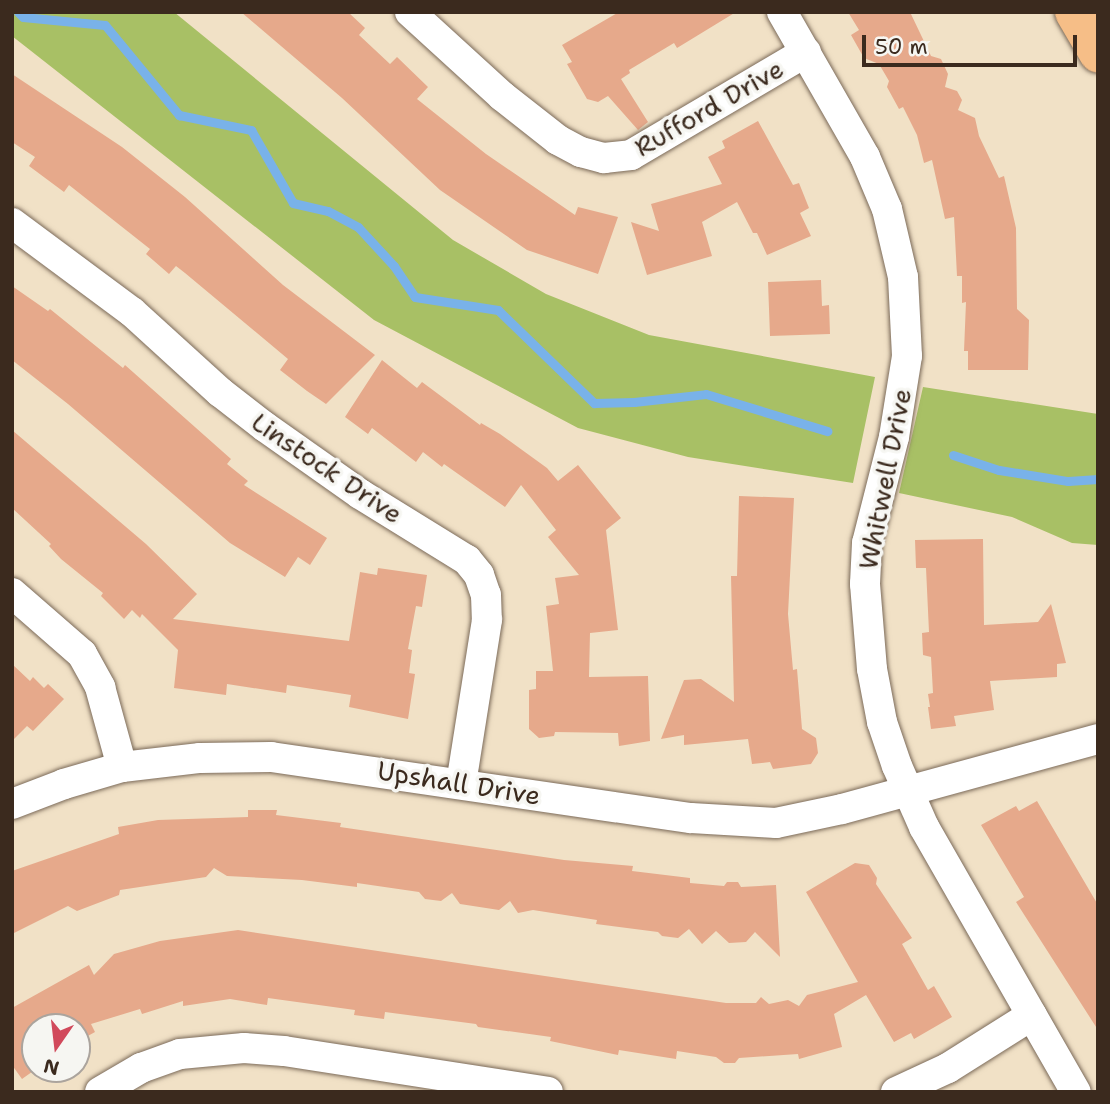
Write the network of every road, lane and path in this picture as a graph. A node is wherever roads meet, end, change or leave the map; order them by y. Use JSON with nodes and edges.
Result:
{"nodes":[{"id":1,"x":410,"y":12,"type":"edge"},
{"id":2,"x":782,"y":12,"type":"edge"},
{"id":3,"x":1074,"y":12,"type":"edge"},
{"id":4,"x":806,"y":52,"type":"junction"},
{"id":5,"x":1098,"y":53,"type":"edge"},
{"id":6,"x":12,"y":223,"type":"edge"},
{"id":7,"x":12,"y":593,"type":"edge"},
{"id":8,"x":1098,"y":739,"type":"edge"},
{"id":9,"x":122,"y":768,"type":"junction"},
{"id":10,"x":461,"y":783,"type":"junction"},
{"id":11,"x":908,"y":792,"type":"junction"},
{"id":12,"x":12,"y":804,"type":"edge"},
{"id":13,"x":1032,"y":1015,"type":"junction"},
{"id":14,"x":100,"y":1092,"type":"edge"},
{"id":15,"x":548,"y":1092,"type":"edge"},
{"id":16,"x":896,"y":1092,"type":"edge"},
{"id":17,"x":1076,"y":1092,"type":"edge"}],
"edges":[{"from":1,"to":4,"type":"street","name":"Rufford Drive"},
{"from":2,"to":4,"type":"street","name":"Whitwell Drive"},
{"from":3,"to":5,"type":"main road"},
{"from":4,"to":11,"type":"street","name":"Whitwell Drive"},
{"from":6,"to":10,"type":"street","name":"Linstock Drive"},
{"from":7,"to":9,"type":"street"},
{"from":8,"to":11,"type":"street","name":"Upshall Drive"},
{"from":9,"to":10,"type":"street","name":"Upshall Drive"},
{"from":9,"to":12,"type":"street","name":"Upshall Drive"},
{"from":10,"to":11,"type":"street","name":"Upshall Drive"},
{"from":11,"to":13,"type":"street","name":"Whitwell Drive"},
{"from":13,"to":16,"type":"street"},
{"from":13,"to":17,"type":"street","name":"Whitwell Drive"},
{"from":14,"to":15,"type":"street"}]}
